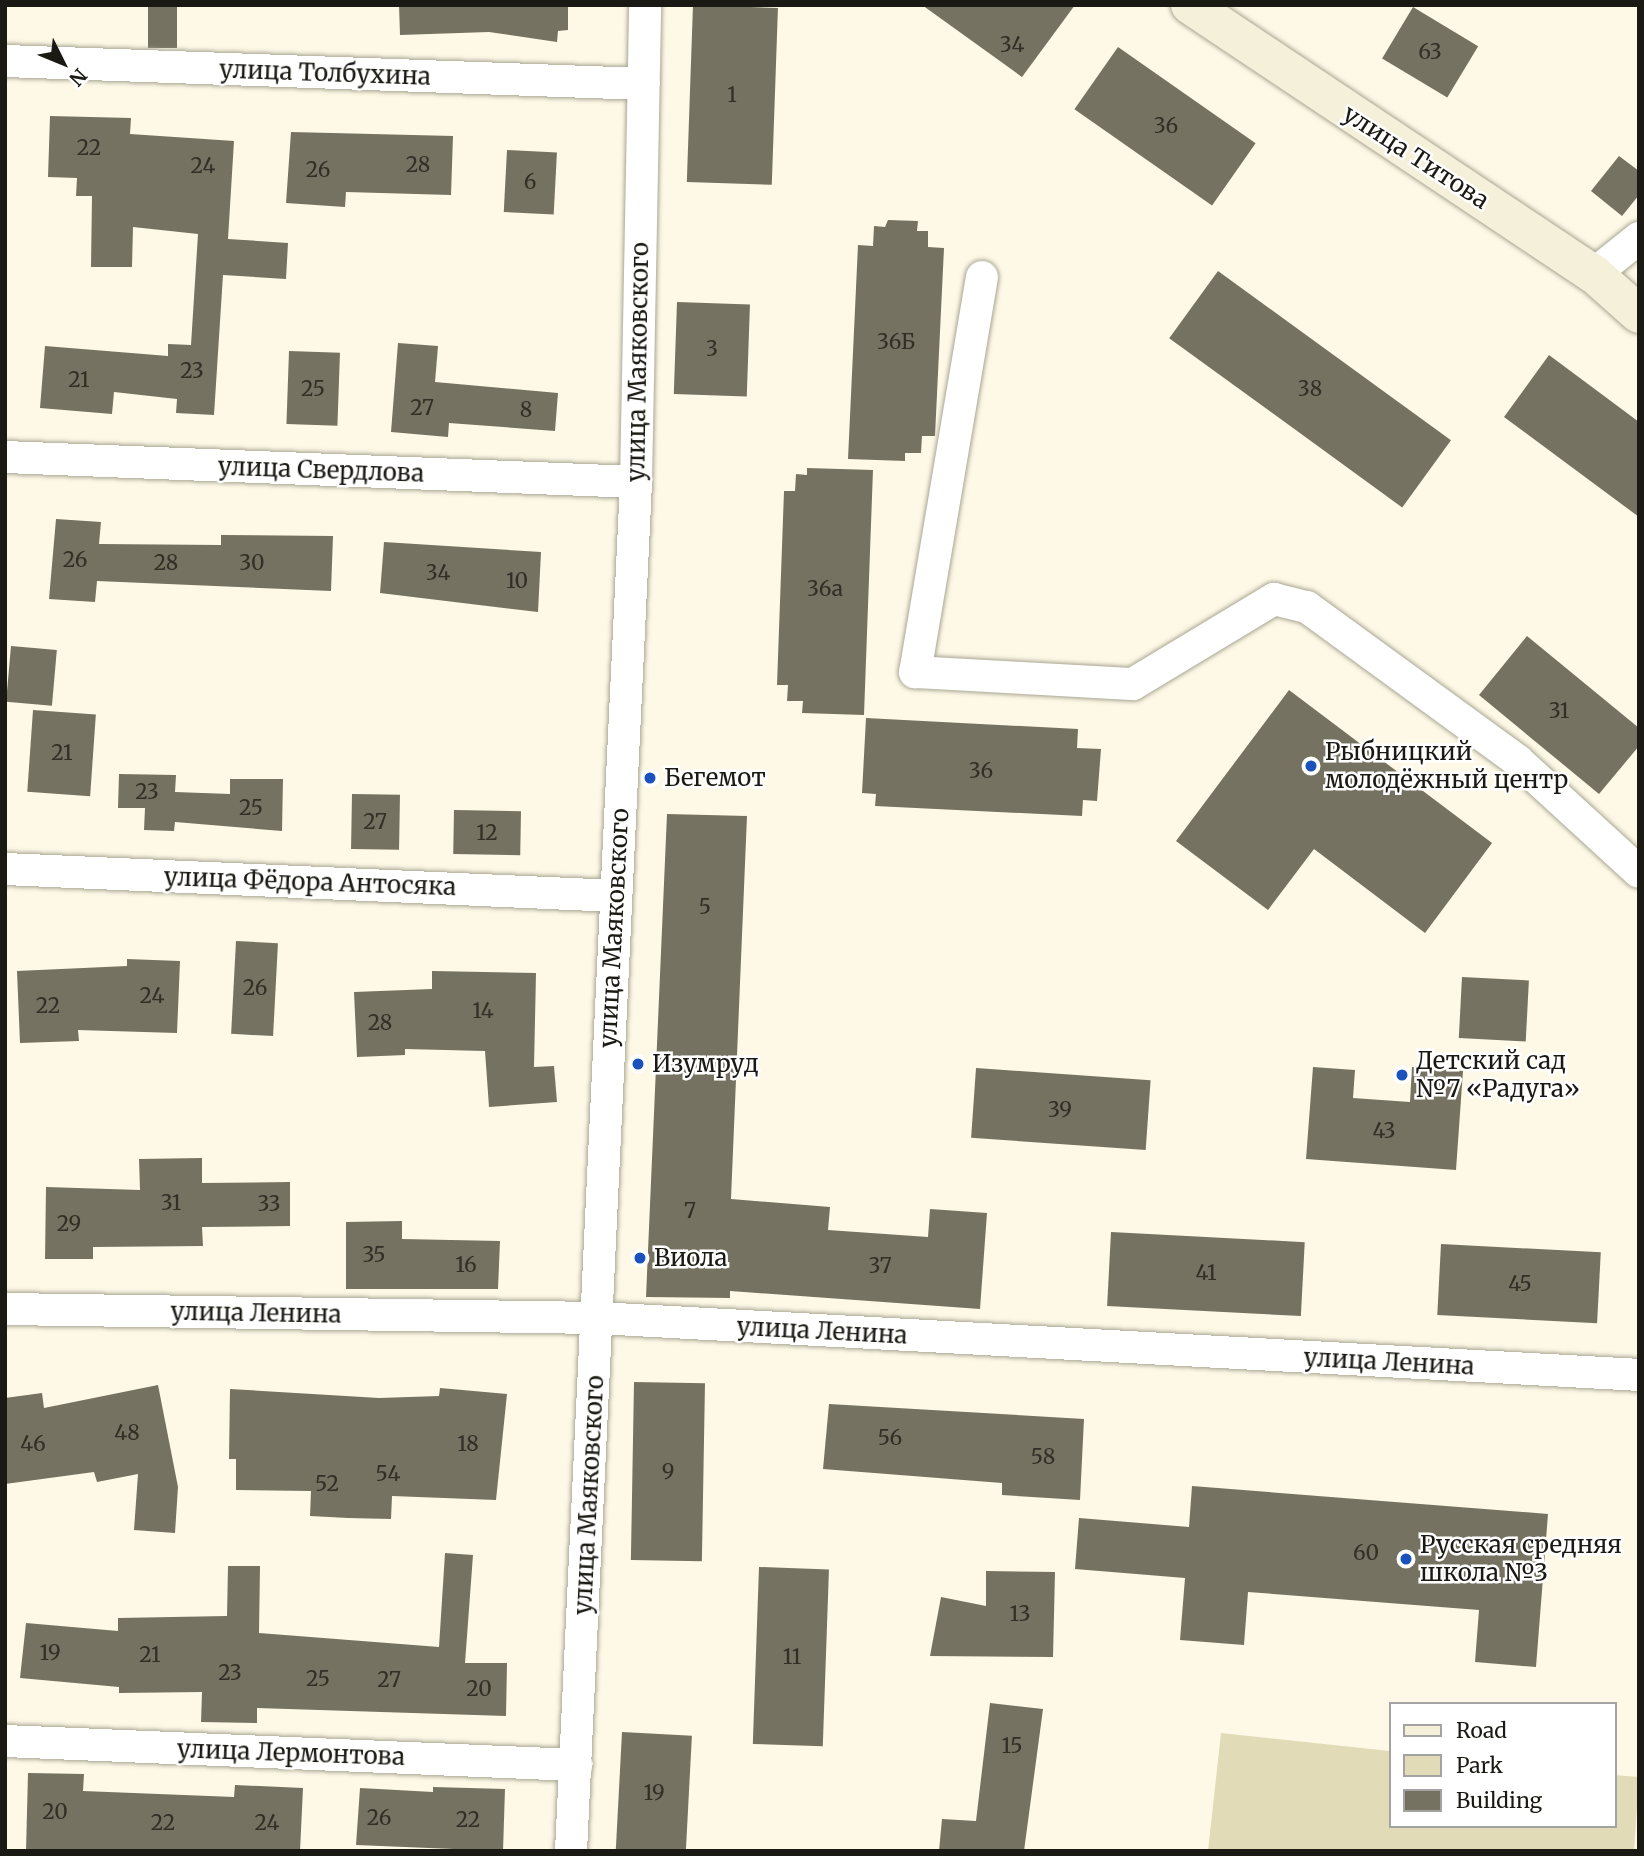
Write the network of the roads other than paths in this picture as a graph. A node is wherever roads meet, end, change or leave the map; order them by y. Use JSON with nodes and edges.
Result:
{"nodes":[{"id":1,"x":645,"y":5,"type":"edge"},
{"id":2,"x":1189,"y":5,"type":"edge"},
{"id":3,"x":5,"y":61,"type":"edge"},
{"id":4,"x":644,"y":85,"type":"junction"},
{"id":5,"x":1639,"y":238,"type":"edge"},
{"id":6,"x":1594,"y":274,"type":"junction"},
{"id":7,"x":982,"y":277,"type":"dead end"},
{"id":8,"x":1639,"y":314,"type":"edge"},
{"id":9,"x":5,"y":457,"type":"edge"},
{"id":10,"x":636,"y":482,"type":"junction"},
{"id":11,"x":5,"y":869,"type":"edge"},
{"id":12,"x":1639,"y":872,"type":"edge"},
{"id":13,"x":615,"y":895,"type":"junction"},
{"id":14,"x":5,"y":1309,"type":"edge"},
{"id":15,"x":598,"y":1318,"type":"junction"},
{"id":16,"x":1639,"y":1375,"type":"edge"},
{"id":17,"x":5,"y":1741,"type":"edge"},
{"id":18,"x":576,"y":1765,"type":"junction"},
{"id":19,"x":571,"y":1851,"type":"edge"}],
"edges":[{"from":1,"to":4,"type":"street","name":"улица Маяковского"},
{"from":2,"to":6,"type":"street","name":"улица Титова"},
{"from":3,"to":4,"type":"street","name":"улица Толбухина"},
{"from":4,"to":10,"type":"street","name":"улица Маяковского"},
{"from":5,"to":6,"type":"street"},
{"from":6,"to":8,"type":"street","name":"улица Титова"},
{"from":7,"to":12,"type":"street"},
{"from":9,"to":10,"type":"street","name":"улица Свердлова"},
{"from":10,"to":13,"type":"street","name":"улица Маяковского"},
{"from":11,"to":13,"type":"street","name":"улица Фёдора Антосяка"},
{"from":13,"to":15,"type":"street","name":"улица Маяковского"},
{"from":14,"to":15,"type":"street","name":"улица Ленина"},
{"from":15,"to":16,"type":"street","name":"улица Ленина"},
{"from":15,"to":18,"type":"street","name":"улица Маяковского"},
{"from":17,"to":18,"type":"street","name":"улица Лермонтова"},
{"from":18,"to":19,"type":"street","name":"улица Маяковского"}]}
